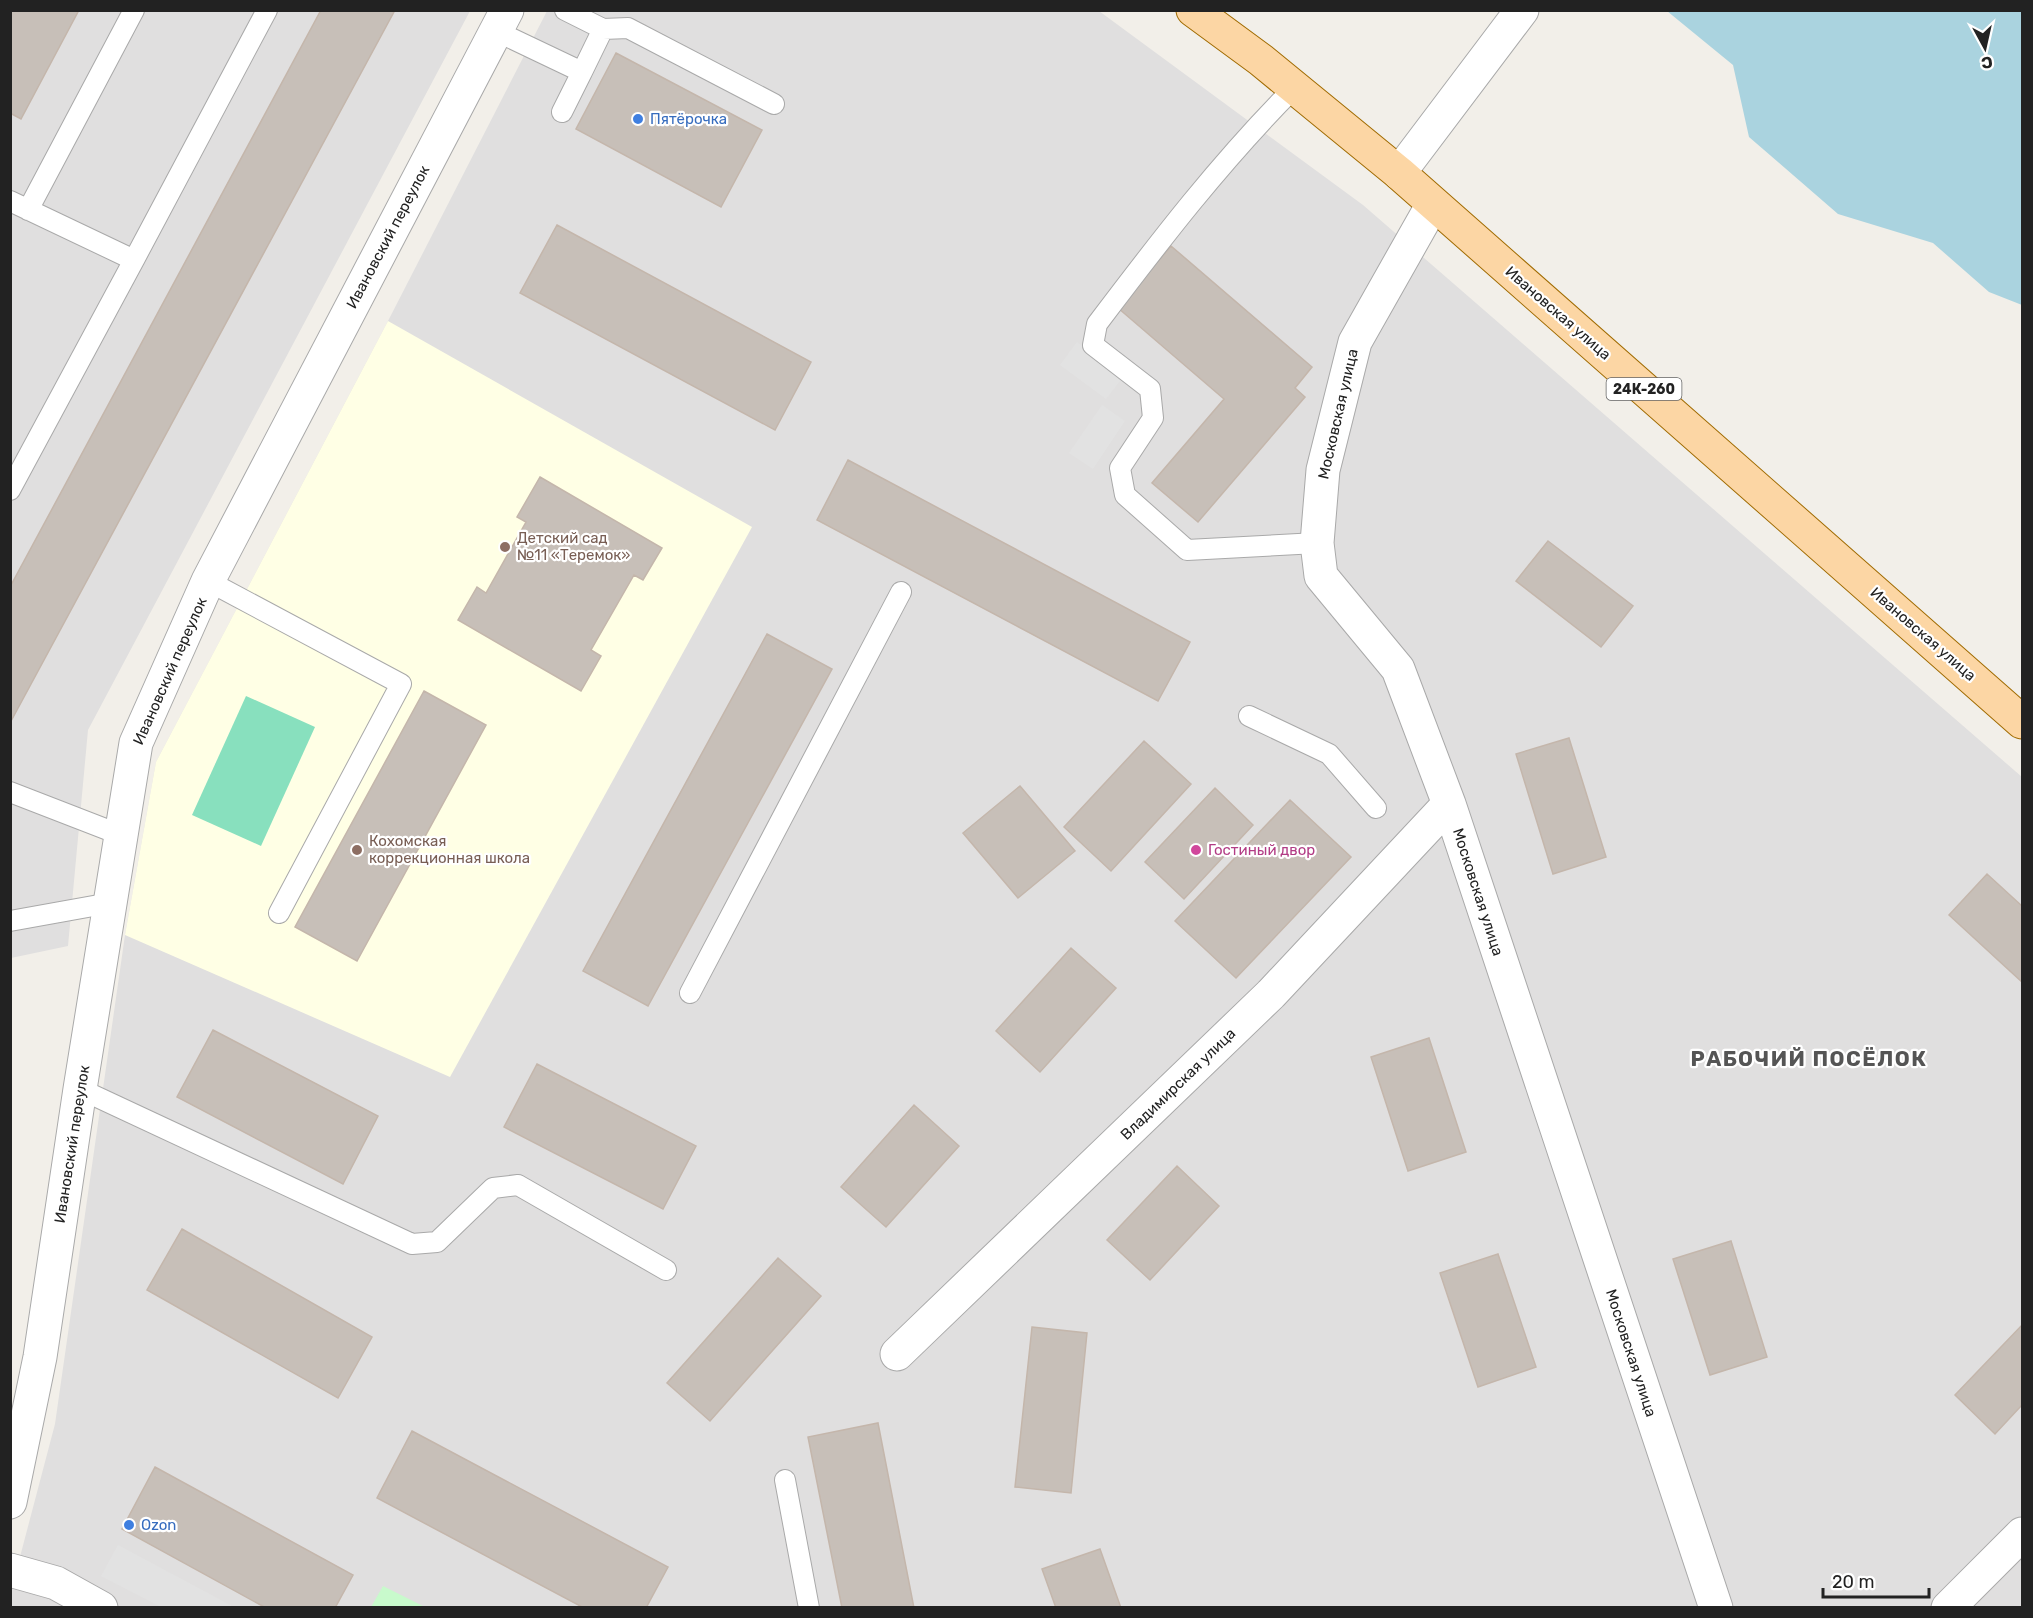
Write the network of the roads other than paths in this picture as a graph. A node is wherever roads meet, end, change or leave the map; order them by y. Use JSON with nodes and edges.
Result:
{"nodes":[{"id":1,"x":134,"y":10,"type":"edge"},
{"id":2,"x":267,"y":10,"type":"edge"},
{"id":3,"x":565,"y":10,"type":"edge"},
{"id":4,"x":1193,"y":10,"type":"edge"},
{"id":5,"x":1522,"y":10,"type":"edge"},
{"id":6,"x":502,"y":21,"type":"edge"},
{"id":7,"x":603,"y":29,"type":"junction"},
{"id":8,"x":582,"y":72,"type":"junction"},
{"id":9,"x":1294,"y":88,"type":"junction"},
{"id":10,"x":774,"y":104,"type":"dead end"},
{"id":11,"x":562,"y":112,"type":"dead end"},
{"id":12,"x":1399,"y":173,"type":"junction"},
{"id":13,"x":1433,"y":204,"type":"junction"},
{"id":14,"x":19,"y":206,"type":"edge"},
{"id":15,"x":134,"y":260,"type":"junction"},
{"id":16,"x":10,"y":490,"type":"edge"},
{"id":17,"x":1317,"y":543,"type":"junction"},
{"id":18,"x":208,"y":581,"type":"junction"},
{"id":19,"x":901,"y":592,"type":"dead end"},
{"id":20,"x":1249,"y":716,"type":"dead end"},
{"id":21,"x":2022,"y":722,"type":"edge"},
{"id":22,"x":10,"y":792,"type":"edge"},
{"id":23,"x":1449,"y":804,"type":"junction"},
{"id":24,"x":1376,"y":808,"type":"dead end"},
{"id":25,"x":121,"y":835,"type":"junction"},
{"id":26,"x":110,"y":903,"type":"junction"},
{"id":27,"x":279,"y":913,"type":"dead end"},
{"id":28,"x":10,"y":921,"type":"edge"},
{"id":29,"x":690,"y":993,"type":"dead end"},
{"id":30,"x":80,"y":1089,"type":"junction"},
{"id":31,"x":666,"y":1270,"type":"dead end"},
{"id":32,"x":897,"y":1354,"type":"dead end"},
{"id":33,"x":785,"y":1479,"type":"dead end"},
{"id":34,"x":10,"y":1502,"type":"edge"},
{"id":35,"x":2022,"y":1534,"type":"edge"},
{"id":36,"x":10,"y":1570,"type":"edge"},
{"id":37,"x":101,"y":1608,"type":"edge"},
{"id":38,"x":809,"y":1608,"type":"edge"},
{"id":39,"x":1716,"y":1608,"type":"edge"},
{"id":40,"x":1948,"y":1608,"type":"edge"}],
"edges":[{"from":1,"to":14,"type":"lane"},
{"from":2,"to":15,"type":"lane"},
{"from":3,"to":7,"type":"lane"},
{"from":4,"to":9,"type":"main road","name":"Ивановская улица","number":"24К-260"},
{"from":5,"to":12,"type":"street"},
{"from":6,"to":8,"type":"lane"},
{"from":6,"to":18,"type":"street","name":"Ивановский переулок"},
{"from":7,"to":8,"type":"lane"},
{"from":7,"to":10,"type":"lane"},
{"from":8,"to":11,"type":"lane"},
{"from":9,"to":12,"type":"main road","name":"Ивановская улица","number":"24К-260"},
{"from":9,"to":17,"type":"lane"},
{"from":12,"to":13,"type":"main road","name":"Ивановская улица","number":"24К-260"},
{"from":13,"to":17,"type":"street","name":"Московская улица"},
{"from":13,"to":21,"type":"main road","name":"Ивановская улица","number":"24К-260"},
{"from":14,"to":15,"type":"lane"},
{"from":15,"to":16,"type":"lane"},
{"from":17,"to":23,"type":"street","name":"Московская улица"},
{"from":18,"to":25,"type":"street","name":"Ивановский переулок"},
{"from":18,"to":27,"type":"lane"},
{"from":19,"to":29,"type":"lane"},
{"from":20,"to":24,"type":"lane"},
{"from":22,"to":25,"type":"lane"},
{"from":23,"to":32,"type":"street","name":"Владимирская улица"},
{"from":23,"to":39,"type":"street","name":"Московская улица"},
{"from":25,"to":26,"type":"street","name":"Ивановский переулок"},
{"from":26,"to":28,"type":"lane"},
{"from":26,"to":30,"type":"street","name":"Ивановский переулок"},
{"from":30,"to":31,"type":"lane"},
{"from":30,"to":34,"type":"street","name":"Ивановский переулок"},
{"from":33,"to":38,"type":"lane"},
{"from":35,"to":40,"type":"street"},
{"from":36,"to":37,"type":"street"}]}
